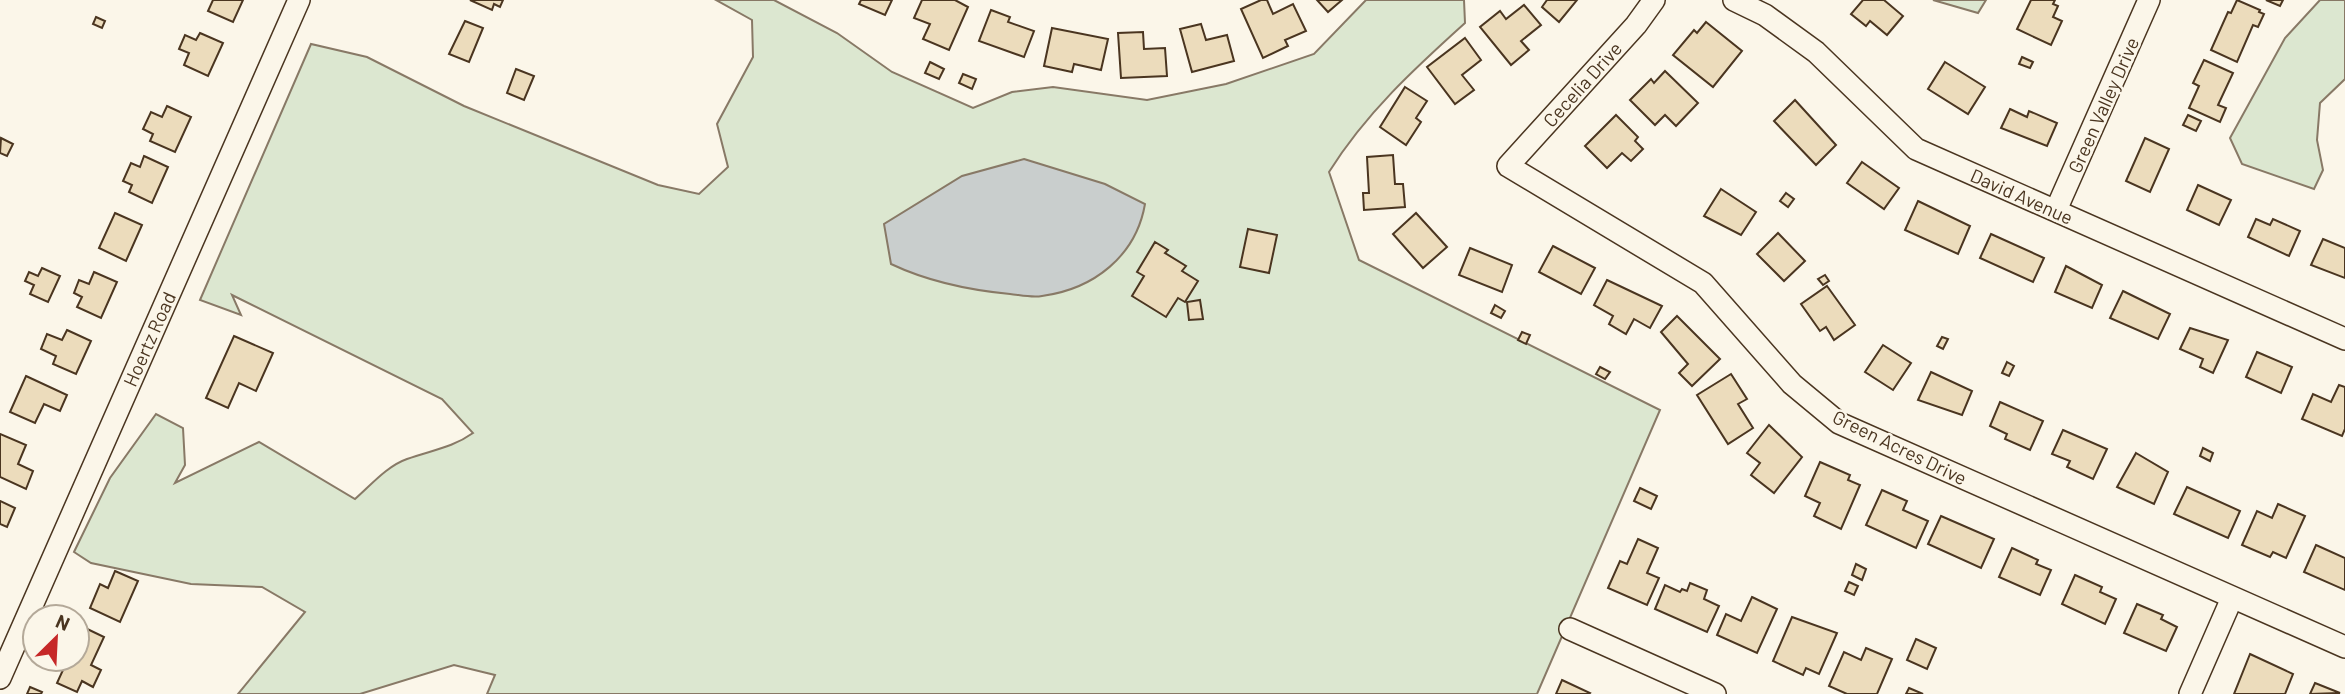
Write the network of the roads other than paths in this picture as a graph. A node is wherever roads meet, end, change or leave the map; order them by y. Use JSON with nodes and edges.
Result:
{"nodes":[{"id":1,"x":299,"y":0,"type":"edge"},
{"id":2,"x":1654,"y":0,"type":"edge"},
{"id":3,"x":1734,"y":0,"type":"edge"},
{"id":4,"x":2150,"y":0,"type":"edge"},
{"id":5,"x":1508,"y":166,"type":"joint"},
{"id":6,"x":2056,"y":210,"type":"junction"},
{"id":7,"x":2345,"y":339,"type":"edge"},
{"id":8,"x":2232,"y":598,"type":"junction"},
{"id":9,"x":1570,"y":629,"type":"dead end"},
{"id":10,"x":2345,"y":648,"type":"edge"},
{"id":11,"x":0,"y":678,"type":"edge"},
{"id":12,"x":1716,"y":694,"type":"edge"},
{"id":13,"x":2190,"y":694,"type":"edge"}],
"edges":[{"from":1,"to":11,"type":"street","name":"Hoertz Road"},
{"from":2,"to":5,"type":"street","name":"Cecelia Drive"},
{"from":3,"to":6,"type":"street","name":"David Avenue"},
{"from":4,"to":6,"type":"street","name":"Green Valley Drive"},
{"from":5,"to":8,"type":"street","name":"Green Acres Drive"},
{"from":6,"to":7,"type":"street","name":"David Avenue"},
{"from":8,"to":10,"type":"street","name":"Green Acres Drive"},
{"from":8,"to":13,"type":"street"},
{"from":9,"to":12,"type":"street"}]}
